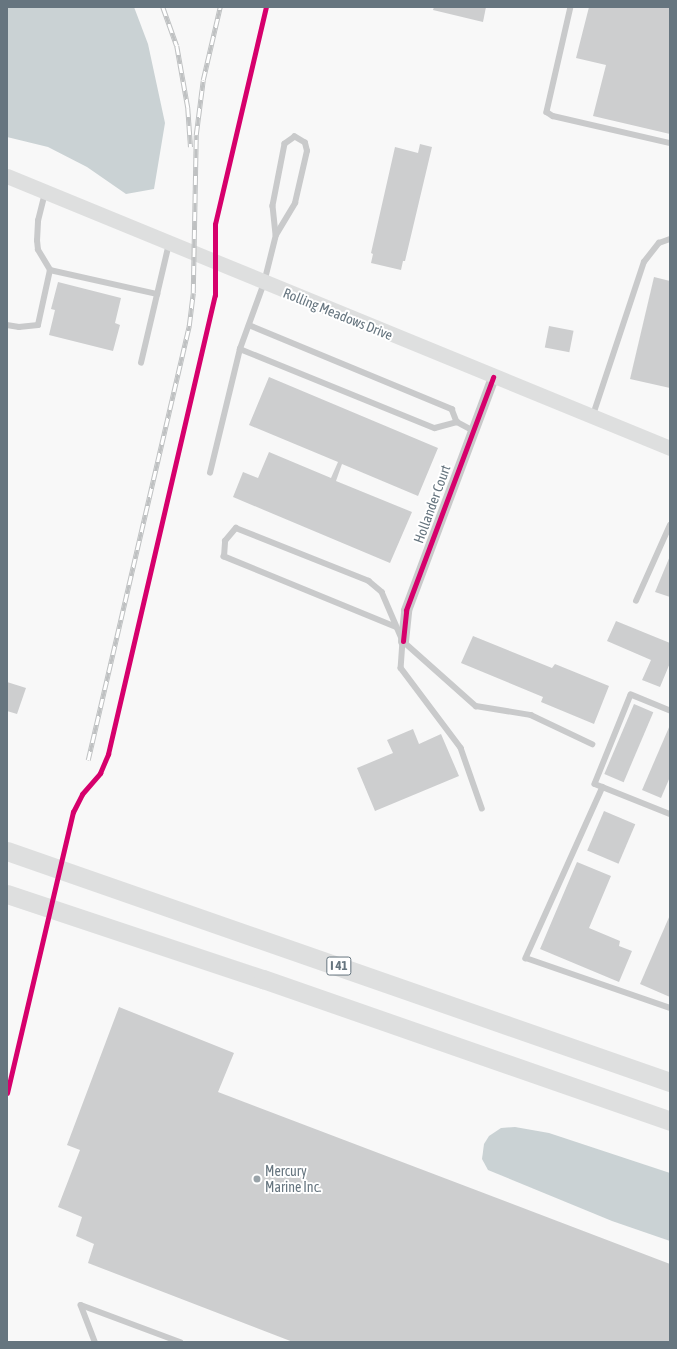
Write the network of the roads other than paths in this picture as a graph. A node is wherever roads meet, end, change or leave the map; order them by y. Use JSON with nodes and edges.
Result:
{"nodes":[{"id":1,"x":570,"y":7,"type":"edge"},
{"id":2,"x":670,"y":143,"type":"edge"},
{"id":3,"x":7,"y":176,"type":"edge"},
{"id":4,"x":45,"y":192,"type":"junction"},
{"id":5,"x":276,"y":235,"type":"junction"},
{"id":6,"x":670,"y":239,"type":"edge"},
{"id":7,"x":169,"y":243,"type":"junction"},
{"id":8,"x":50,"y":270,"type":"junction"},
{"id":9,"x":264,"y":283,"type":"junction"},
{"id":10,"x":157,"y":294,"type":"junction"},
{"id":11,"x":249,"y":324,"type":"junction"},
{"id":12,"x":7,"y":325,"type":"edge"},
{"id":13,"x":240,"y":349,"type":"junction"},
{"id":14,"x":141,"y":363,"type":"dead end"},
{"id":15,"x":492,"y":377,"type":"junction"},
{"id":16,"x":593,"y":417,"type":"junction"},
{"id":17,"x":457,"y":422,"type":"junction"},
{"id":18,"x":472,"y":430,"type":"junction"},
{"id":19,"x":670,"y":448,"type":"edge"},
{"id":20,"x":210,"y":473,"type":"dead end"},
{"id":21,"x":670,"y":525,"type":"edge"},
{"id":22,"x":636,"y":601,"type":"dead end"},
{"id":23,"x":395,"y":627,"type":"junction"},
{"id":24,"x":402,"y":641,"type":"junction"},
{"id":25,"x":670,"y":711,"type":"edge"},
{"id":26,"x":592,"y":744,"type":"dead end"},
{"id":27,"x":603,"y":787,"type":"junction"},
{"id":28,"x":482,"y":808,"type":"dead end"},
{"id":29,"x":670,"y":814,"type":"edge"},
{"id":30,"x":7,"y":846,"type":"edge"},
{"id":31,"x":7,"y":851,"type":"edge"},
{"id":32,"x":44,"y":863,"type":"junction"},
{"id":33,"x":7,"y":894,"type":"edge"},
{"id":34,"x":7,"y":902,"type":"edge"},
{"id":35,"x":91,"y":924,"type":"junction"},
{"id":36,"x":670,"y":1008,"type":"edge"},
{"id":37,"x":670,"y":1082,"type":"edge"},
{"id":38,"x":670,"y":1121,"type":"edge"},
{"id":39,"x":95,"y":1342,"type":"edge"},
{"id":40,"x":180,"y":1342,"type":"edge"}],
"edges":[{"from":1,"to":2,"type":"lane"},
{"from":3,"to":4,"type":"main road","name":"Rolling Meadows Drive"},
{"from":4,"to":7,"type":"main road","name":"Rolling Meadows Drive"},
{"from":4,"to":8,"type":"lane"},
{"from":5,"to":5,"type":"lane"},
{"from":5,"to":9,"type":"lane"},
{"from":6,"to":16,"type":"lane"},
{"from":7,"to":9,"type":"main road","name":"Rolling Meadows Drive"},
{"from":7,"to":10,"type":"lane"},
{"from":8,"to":10,"type":"lane"},
{"from":8,"to":12,"type":"lane"},
{"from":9,"to":11,"type":"lane"},
{"from":9,"to":15,"type":"main road","name":"Rolling Meadows Drive"},
{"from":10,"to":14,"type":"lane"},
{"from":11,"to":13,"type":"lane"},
{"from":11,"to":17,"type":"lane"},
{"from":13,"to":17,"type":"lane"},
{"from":13,"to":20,"type":"lane"},
{"from":15,"to":16,"type":"main road","name":"Rolling Meadows Drive"},
{"from":15,"to":18,"type":"street","name":"Hollander Court"},
{"from":16,"to":19,"type":"main road","name":"Rolling Meadows Drive"},
{"from":17,"to":18,"type":"lane"},
{"from":18,"to":24,"type":"street","name":"Hollander Court"},
{"from":21,"to":22,"type":"lane"},
{"from":23,"to":23,"type":"lane"},
{"from":23,"to":24,"type":"lane"},
{"from":24,"to":26,"type":"lane"},
{"from":24,"to":28,"type":"lane"},
{"from":25,"to":27,"type":"lane"},
{"from":27,"to":29,"type":"lane"},
{"from":27,"to":36,"type":"lane"},
{"from":30,"to":32,"type":"highway"},
{"from":31,"to":32,"type":"highway","number":"I 41"},
{"from":32,"to":37,"type":"highway","number":"I 41"},
{"from":33,"to":35,"type":"highway"},
{"from":34,"to":35,"type":"highway"},
{"from":35,"to":38,"type":"highway"},
{"from":39,"to":40,"type":"lane"}]}
